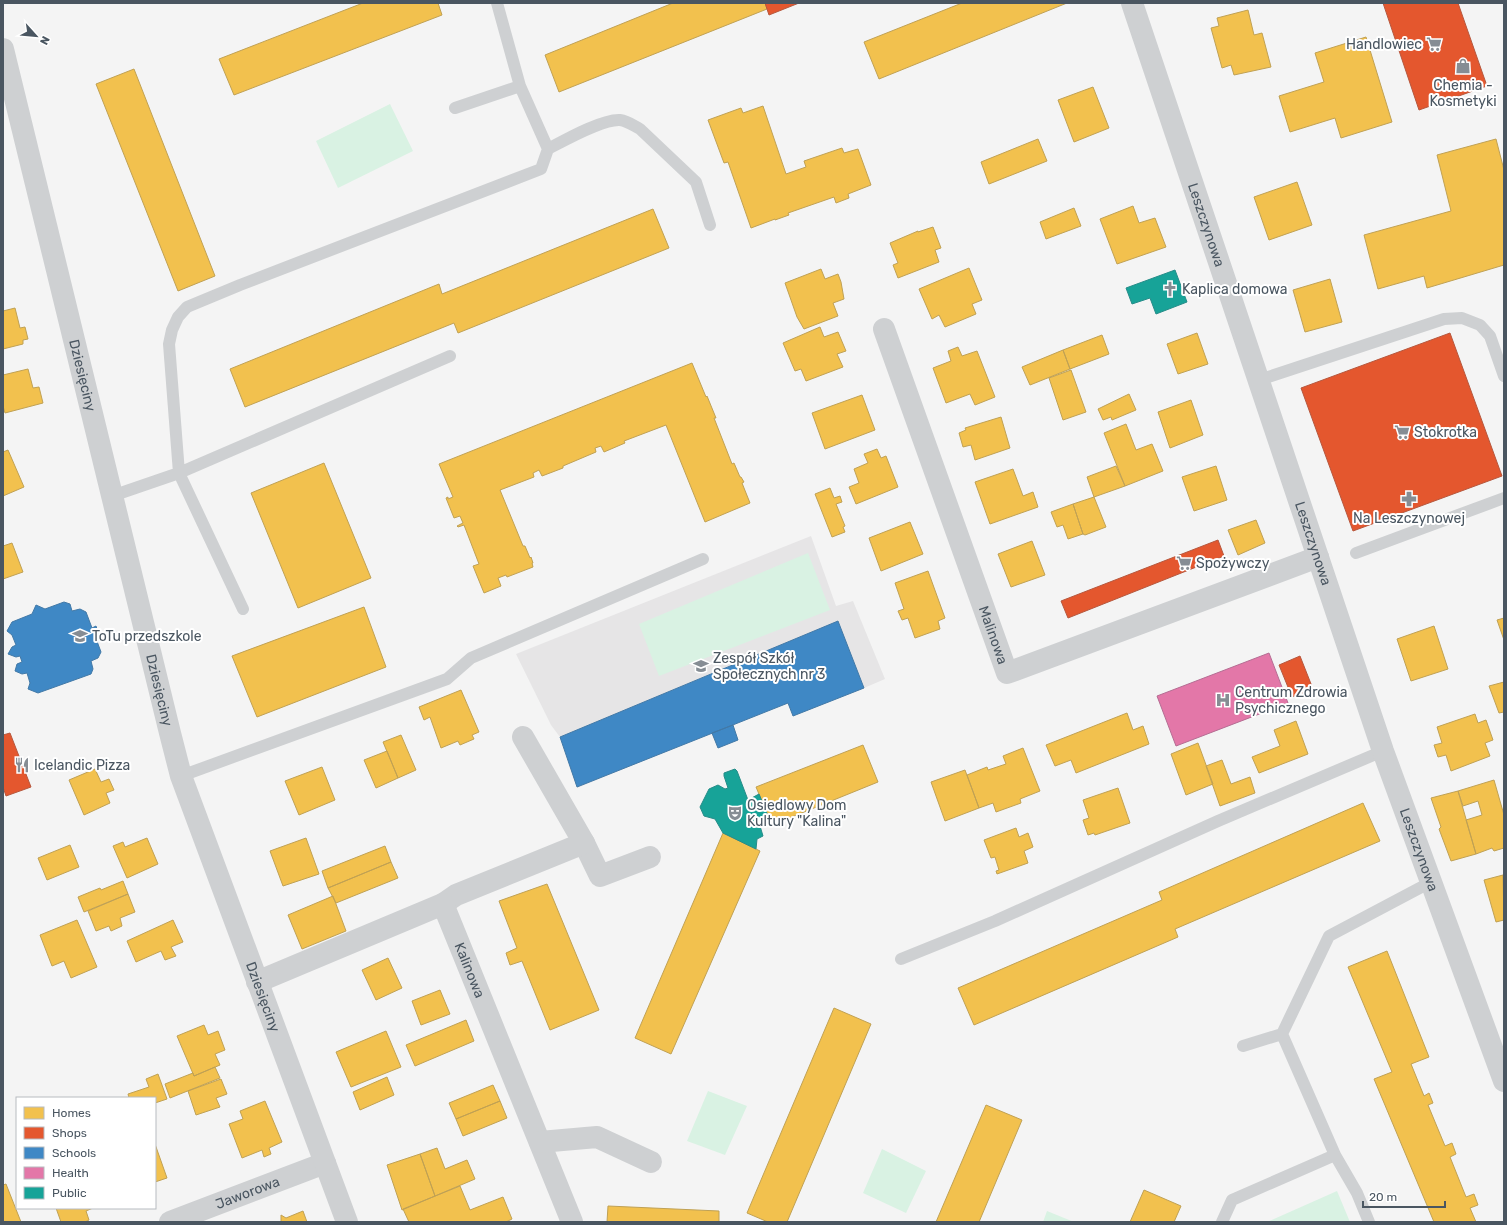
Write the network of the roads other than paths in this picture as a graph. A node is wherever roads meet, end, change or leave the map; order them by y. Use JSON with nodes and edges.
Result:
{"nodes":[{"id":1,"x":497,"y":3,"type":"edge"},
{"id":2,"x":1132,"y":3,"type":"edge"},
{"id":3,"x":3,"y":49,"type":"edge"},
{"id":4,"x":520,"y":86,"type":"junction"},
{"id":5,"x":455,"y":108,"type":"dead end"},
{"id":6,"x":548,"y":149,"type":"junction"},
{"id":7,"x":710,"y":224,"type":"dead end"},
{"id":8,"x":884,"y":329,"type":"dead end"},
{"id":9,"x":450,"y":356,"type":"dead end"},
{"id":10,"x":1504,"y":376,"type":"edge"},
{"id":11,"x":1259,"y":380,"type":"junction"},
{"id":12,"x":179,"y":473,"type":"junction"},
{"id":13,"x":112,"y":496,"type":"junction"},
{"id":14,"x":1504,"y":498,"type":"edge"},
{"id":15,"x":1356,"y":553,"type":"dead end"},
{"id":16,"x":1318,"y":557,"type":"junction"},
{"id":17,"x":703,"y":559,"type":"dead end"},
{"id":18,"x":243,"y":609,"type":"dead end"},
{"id":19,"x":523,"y":737,"type":"dead end"},
{"id":20,"x":1383,"y":751,"type":"junction"},
{"id":21,"x":181,"y":776,"type":"junction"},
{"id":22,"x":584,"y":843,"type":"junction"},
{"id":23,"x":650,"y":857,"type":"dead end"},
{"id":24,"x":1431,"y":882,"type":"junction"},
{"id":25,"x":443,"y":904,"type":"junction"},
{"id":26,"x":901,"y":959,"type":"dead end"},
{"id":27,"x":257,"y":982,"type":"junction"},
{"id":28,"x":1282,"y":1034,"type":"junction"},
{"id":29,"x":1243,"y":1046,"type":"dead end"},
{"id":30,"x":1504,"y":1081,"type":"edge"},
{"id":31,"x":540,"y":1142,"type":"junction"},
{"id":32,"x":1335,"y":1155,"type":"junction"},
{"id":33,"x":651,"y":1162,"type":"dead end"},
{"id":34,"x":325,"y":1163,"type":"junction"},
{"id":35,"x":170,"y":1222,"type":"edge"},
{"id":36,"x":347,"y":1222,"type":"edge"},
{"id":37,"x":572,"y":1222,"type":"edge"},
{"id":38,"x":1222,"y":1222,"type":"edge"},
{"id":39,"x":1369,"y":1222,"type":"edge"}],
"edges":[{"from":1,"to":4,"type":"lane"},
{"from":2,"to":11,"type":"street","name":"Leszczynowa"},
{"from":3,"to":13,"type":"street","name":"Dziesięciny"},
{"from":4,"to":5,"type":"lane"},
{"from":4,"to":6,"type":"lane"},
{"from":6,"to":7,"type":"lane"},
{"from":6,"to":12,"type":"lane"},
{"from":8,"to":16,"type":"street","name":"Malinowa"},
{"from":9,"to":12,"type":"lane"},
{"from":10,"to":11,"type":"lane"},
{"from":11,"to":16,"type":"street","name":"Leszczynowa"},
{"from":12,"to":13,"type":"lane"},
{"from":12,"to":18,"type":"lane"},
{"from":13,"to":21,"type":"street","name":"Dziesięciny"},
{"from":14,"to":15,"type":"lane"},
{"from":16,"to":20,"type":"street","name":"Leszczynowa"},
{"from":17,"to":21,"type":"lane"},
{"from":19,"to":22,"type":"street"},
{"from":20,"to":24,"type":"street","name":"Leszczynowa"},
{"from":20,"to":26,"type":"lane"},
{"from":21,"to":27,"type":"street","name":"Dziesięciny"},
{"from":22,"to":23,"type":"street"},
{"from":22,"to":25,"type":"street"},
{"from":24,"to":28,"type":"lane"},
{"from":24,"to":30,"type":"street","name":"Leszczynowa"},
{"from":25,"to":27,"type":"street"},
{"from":25,"to":31,"type":"street","name":"Kalinowa"},
{"from":27,"to":34,"type":"street","name":"Dziesięciny"},
{"from":28,"to":29,"type":"lane"},
{"from":28,"to":32,"type":"lane"},
{"from":31,"to":33,"type":"street"},
{"from":31,"to":37,"type":"street","name":"Kalinowa"},
{"from":32,"to":38,"type":"lane"},
{"from":32,"to":39,"type":"lane"},
{"from":34,"to":35,"type":"street","name":"Jaworowa"},
{"from":34,"to":36,"type":"street","name":"Dziesięciny"}]}
